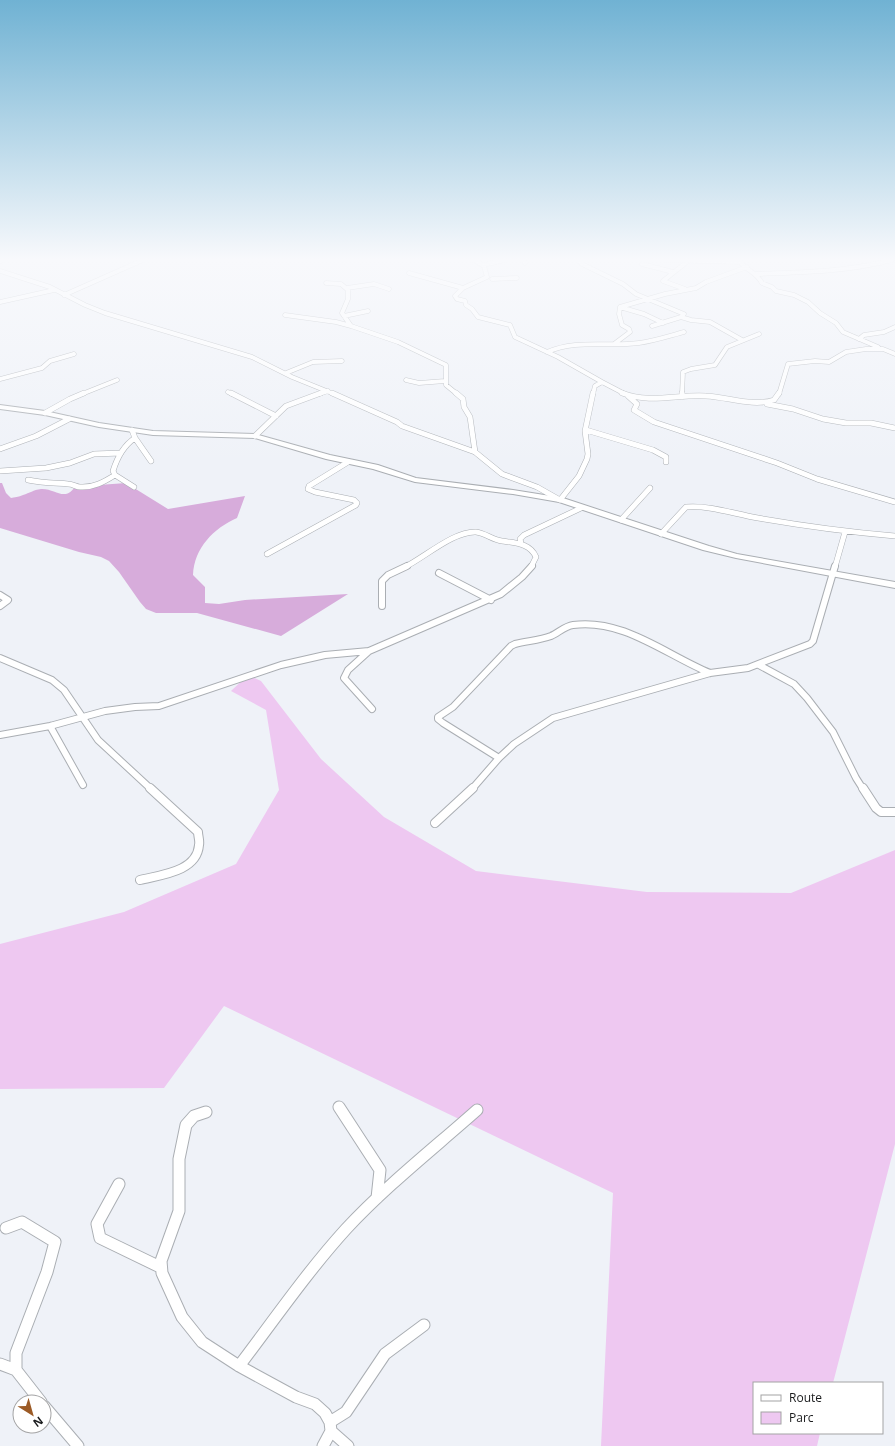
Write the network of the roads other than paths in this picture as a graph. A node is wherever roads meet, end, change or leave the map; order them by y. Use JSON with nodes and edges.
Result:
{"nodes":[{"id":1,"x":154,"y":327,"type":"edge"},
{"id":2,"x":355,"y":327,"type":"edge"},
{"id":3,"x":511,"y":327,"type":"edge"},
{"id":4,"x":625,"y":327,"type":"edge"},
{"id":5,"x":720,"y":327,"type":"edge"},
{"id":6,"x":839,"y":327,"type":"edge"},
{"id":7,"x":894,"y":327,"type":"edge"},
{"id":8,"x":684,"y":332,"type":"dead end"},
{"id":9,"x":759,"y":334,"type":"dead end"},
{"id":10,"x":859,"y":339,"type":"junction"},
{"id":11,"x":742,"y":340,"type":"junction"},
{"id":12,"x":865,"y":342,"type":"junction"},
{"id":13,"x":614,"y":344,"type":"junction"},
{"id":14,"x":866,"y":349,"type":"junction"},
{"id":15,"x":883,"y":349,"type":"junction"},
{"id":16,"x":547,"y":352,"type":"junction"},
{"id":17,"x":74,"y":354,"type":"dead end"},
{"id":18,"x":895,"y":354,"type":"edge"},
{"id":19,"x":342,"y":361,"type":"dead end"},
{"id":20,"x":286,"y":373,"type":"junction"},
{"id":21,"x":1,"y":376,"type":"edge"},
{"id":22,"x":117,"y":380,"type":"dead end"},
{"id":23,"x":406,"y":380,"type":"dead end"},
{"id":24,"x":445,"y":381,"type":"junction"},
{"id":25,"x":602,"y":382,"type":"junction"},
{"id":26,"x":328,"y":391,"type":"junction"},
{"id":27,"x":228,"y":392,"type":"dead end"},
{"id":28,"x":627,"y":395,"type":"junction"},
{"id":29,"x":682,"y":397,"type":"junction"},
{"id":30,"x":761,"y":402,"type":"junction"},
{"id":31,"x":0,"y":407,"type":"edge"},
{"id":32,"x":45,"y":413,"type":"junction"},
{"id":33,"x":276,"y":416,"type":"junction"},
{"id":34,"x":69,"y":419,"type":"junction"},
{"id":35,"x":895,"y":428,"type":"edge"},
{"id":36,"x":132,"y":430,"type":"junction"},
{"id":37,"x":586,"y":430,"type":"junction"},
{"id":38,"x":255,"y":436,"type":"junction"},
{"id":39,"x":135,"y":438,"type":"junction"},
{"id":40,"x":0,"y":449,"type":"edge"},
{"id":41,"x":475,"y":452,"type":"junction"},
{"id":42,"x":121,"y":453,"type":"junction"},
{"id":43,"x":151,"y":461,"type":"dead end"},
{"id":44,"x":348,"y":462,"type":"junction"},
{"id":45,"x":666,"y":462,"type":"dead end"},
{"id":46,"x":0,"y":471,"type":"edge"},
{"id":47,"x":115,"y":475,"type":"junction"},
{"id":48,"x":28,"y":480,"type":"dead end"},
{"id":49,"x":134,"y":486,"type":"dead end"},
{"id":50,"x":650,"y":488,"type":"dead end"},
{"id":51,"x":560,"y":500,"type":"junction"},
{"id":52,"x":895,"y":502,"type":"edge"},
{"id":53,"x":581,"y":508,"type":"junction"},
{"id":54,"x":621,"y":520,"type":"junction"},
{"id":55,"x":845,"y":532,"type":"junction"},
{"id":56,"x":661,"y":534,"type":"junction"},
{"id":57,"x":895,"y":536,"type":"edge"},
{"id":58,"x":521,"y":543,"type":"junction"},
{"id":59,"x":267,"y":554,"type":"dead end"},
{"id":60,"x":439,"y":573,"type":"dead end"},
{"id":61,"x":833,"y":574,"type":"junction"},
{"id":62,"x":895,"y":585,"type":"edge"},
{"id":63,"x":0,"y":595,"type":"edge"},
{"id":64,"x":491,"y":600,"type":"junction"},
{"id":65,"x":0,"y":606,"type":"edge"},
{"id":66,"x":382,"y":606,"type":"dead end"},
{"id":67,"x":369,"y":651,"type":"junction"},
{"id":68,"x":0,"y":658,"type":"edge"},
{"id":69,"x":759,"y":665,"type":"junction"},
{"id":70,"x":710,"y":674,"type":"junction"},
{"id":71,"x":372,"y":709,"type":"dead end"},
{"id":72,"x":82,"y":717,"type":"junction"},
{"id":73,"x":50,"y":726,"type":"junction"},
{"id":74,"x":0,"y":734,"type":"edge"},
{"id":75,"x":499,"y":758,"type":"junction"},
{"id":76,"x":83,"y":785,"type":"dead end"},
{"id":77,"x":895,"y":812,"type":"edge"},
{"id":78,"x":435,"y":823,"type":"dead end"},
{"id":79,"x":140,"y":880,"type":"dead end"},
{"id":80,"x":339,"y":1107,"type":"dead end"},
{"id":81,"x":477,"y":1110,"type":"dead end"},
{"id":82,"x":206,"y":1112,"type":"dead end"},
{"id":83,"x":119,"y":1184,"type":"dead end"},
{"id":84,"x":377,"y":1198,"type":"junction"},
{"id":85,"x":6,"y":1228,"type":"dead end"},
{"id":86,"x":160,"y":1267,"type":"junction"},
{"id":87,"x":424,"y":1325,"type":"dead end"},
{"id":88,"x":0,"y":1364,"type":"edge"},
{"id":89,"x":239,"y":1366,"type":"junction"},
{"id":90,"x":16,"y":1370,"type":"junction"},
{"id":91,"x":35,"y":1394,"type":"edge"},
{"id":92,"x":52,"y":1415,"type":"edge"},
{"id":93,"x":330,"y":1427,"type":"junction"},
{"id":94,"x":78,"y":1446,"type":"edge"},
{"id":95,"x":323,"y":1446,"type":"edge"},
{"id":96,"x":348,"y":1446,"type":"edge"}],
"edges":[{"from":1,"to":20,"type":"street"},
{"from":2,"to":24,"type":"street"},
{"from":3,"to":16,"type":"street"},
{"from":4,"to":13,"type":"street"},
{"from":5,"to":11,"type":"street"},
{"from":6,"to":10,"type":"street"},
{"from":7,"to":10,"type":"street"},
{"from":8,"to":13,"type":"street"},
{"from":9,"to":11,"type":"street"},
{"from":10,"to":12,"type":"street"},
{"from":11,"to":29,"type":"street"},
{"from":12,"to":14,"type":"street"},
{"from":12,"to":15,"type":"street"},
{"from":13,"to":16,"type":"street"},
{"from":14,"to":15,"type":"street"},
{"from":14,"to":30,"type":"street"},
{"from":15,"to":18,"type":"street"},
{"from":16,"to":25,"type":"street"},
{"from":17,"to":21,"type":"street"},
{"from":19,"to":20,"type":"street"},
{"from":20,"to":26,"type":"street"},
{"from":22,"to":32,"type":"street"},
{"from":23,"to":24,"type":"street"},
{"from":24,"to":41,"type":"street"},
{"from":25,"to":28,"type":"street"},
{"from":25,"to":37,"type":"street"},
{"from":26,"to":33,"type":"street"},
{"from":26,"to":41,"type":"street"},
{"from":27,"to":33,"type":"street"},
{"from":28,"to":29,"type":"street"},
{"from":28,"to":52,"type":"street"},
{"from":29,"to":30,"type":"street"},
{"from":30,"to":35,"type":"street"},
{"from":31,"to":32,"type":"street"},
{"from":32,"to":34,"type":"street"},
{"from":33,"to":38,"type":"street"},
{"from":34,"to":36,"type":"street"},
{"from":34,"to":40,"type":"street"},
{"from":36,"to":38,"type":"street"},
{"from":36,"to":39,"type":"street"},
{"from":37,"to":45,"type":"street"},
{"from":37,"to":51,"type":"street"},
{"from":38,"to":44,"type":"street"},
{"from":39,"to":42,"type":"street"},
{"from":39,"to":43,"type":"street"},
{"from":41,"to":51,"type":"street"},
{"from":42,"to":46,"type":"street"},
{"from":42,"to":47,"type":"street"},
{"from":44,"to":51,"type":"street"},
{"from":44,"to":59,"type":"street"},
{"from":47,"to":48,"type":"street"},
{"from":47,"to":49,"type":"street"},
{"from":50,"to":54,"type":"street"},
{"from":51,"to":53,"type":"street"},
{"from":53,"to":54,"type":"street"},
{"from":53,"to":58,"type":"street"},
{"from":54,"to":56,"type":"street"},
{"from":55,"to":56,"type":"street"},
{"from":55,"to":57,"type":"street"},
{"from":55,"to":61,"type":"street"},
{"from":56,"to":61,"type":"street"},
{"from":58,"to":64,"type":"street"},
{"from":58,"to":66,"type":"street"},
{"from":60,"to":64,"type":"street"},
{"from":61,"to":62,"type":"street"},
{"from":61,"to":69,"type":"street"},
{"from":63,"to":65,"type":"street"},
{"from":64,"to":67,"type":"street"},
{"from":67,"to":71,"type":"street"},
{"from":67,"to":72,"type":"street"},
{"from":68,"to":72,"type":"street"},
{"from":69,"to":70,"type":"street"},
{"from":69,"to":77,"type":"street"},
{"from":70,"to":75,"type":"street"},
{"from":70,"to":75,"type":"street"},
{"from":72,"to":73,"type":"street"},
{"from":72,"to":79,"type":"street"},
{"from":73,"to":74,"type":"street"},
{"from":73,"to":76,"type":"street"},
{"from":75,"to":78,"type":"street"},
{"from":80,"to":84,"type":"street"},
{"from":81,"to":84,"type":"street"},
{"from":82,"to":86,"type":"street"},
{"from":83,"to":86,"type":"street"},
{"from":84,"to":89,"type":"street"},
{"from":85,"to":90,"type":"street"},
{"from":86,"to":89,"type":"street"},
{"from":87,"to":93,"type":"street"},
{"from":88,"to":90,"type":"street"},
{"from":89,"to":93,"type":"street"},
{"from":90,"to":91,"type":"street"},
{"from":92,"to":94,"type":"street"},
{"from":93,"to":95,"type":"street"},
{"from":93,"to":96,"type":"street"}]}
